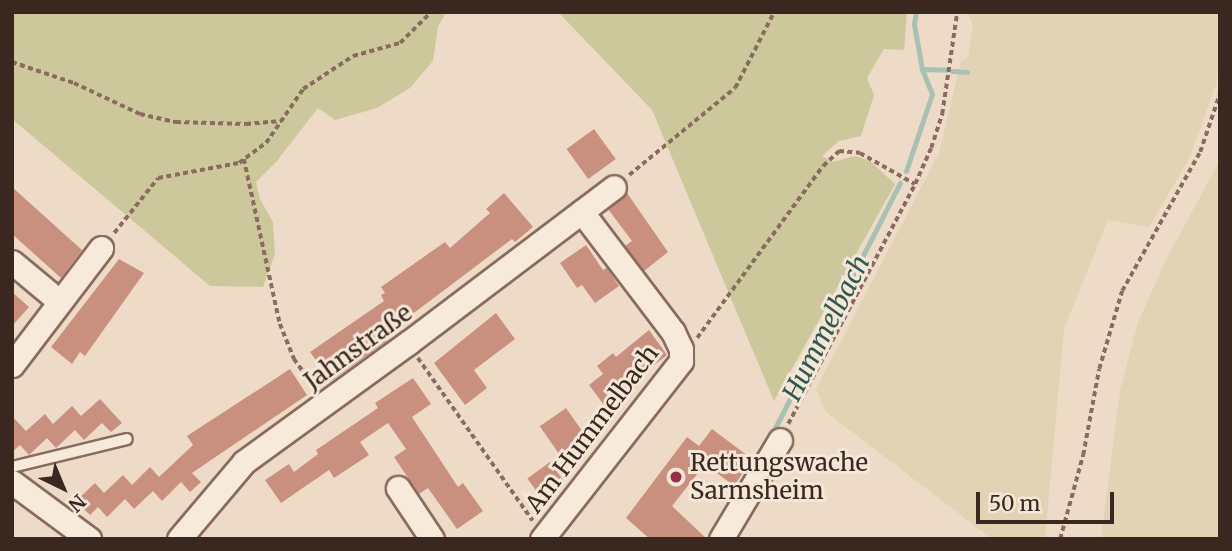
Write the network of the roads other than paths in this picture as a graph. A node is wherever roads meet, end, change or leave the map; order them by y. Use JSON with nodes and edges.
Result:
{"nodes":[{"id":1,"x":614,"y":187,"type":"road end"},
{"id":2,"x":582,"y":212,"type":"junction"},
{"id":3,"x":101,"y":248,"type":"road end"},
{"id":4,"x":12,"y":262,"type":"edge"},
{"id":5,"x":60,"y":302,"type":"junction"},
{"id":6,"x":12,"y":365,"type":"edge"},
{"id":7,"x":128,"y":439,"type":"dead end"},
{"id":8,"x":780,"y":440,"type":"road end"},
{"id":9,"x":12,"y":467,"type":"edge"},
{"id":10,"x":12,"y":482,"type":"edge"},
{"id":11,"x":398,"y":488,"type":"dead end"},
{"id":12,"x":543,"y":538,"type":"edge"},
{"id":13,"x":89,"y":539,"type":"edge"},
{"id":14,"x":179,"y":539,"type":"edge"},
{"id":15,"x":432,"y":539,"type":"edge"},
{"id":16,"x":721,"y":539,"type":"edge"}],
"edges":[{"from":1,"to":2,"type":"street","name":"Jahnstraße"},
{"from":2,"to":12,"type":"street","name":"Am Hummelbach"},
{"from":2,"to":14,"type":"street","name":"Jahnstraße"},
{"from":3,"to":5,"type":"street"},
{"from":4,"to":5,"type":"street"},
{"from":5,"to":6,"type":"street"},
{"from":7,"to":9,"type":"lane"},
{"from":8,"to":16,"type":"street"},
{"from":10,"to":13,"type":"street"},
{"from":11,"to":15,"type":"street"}]}
